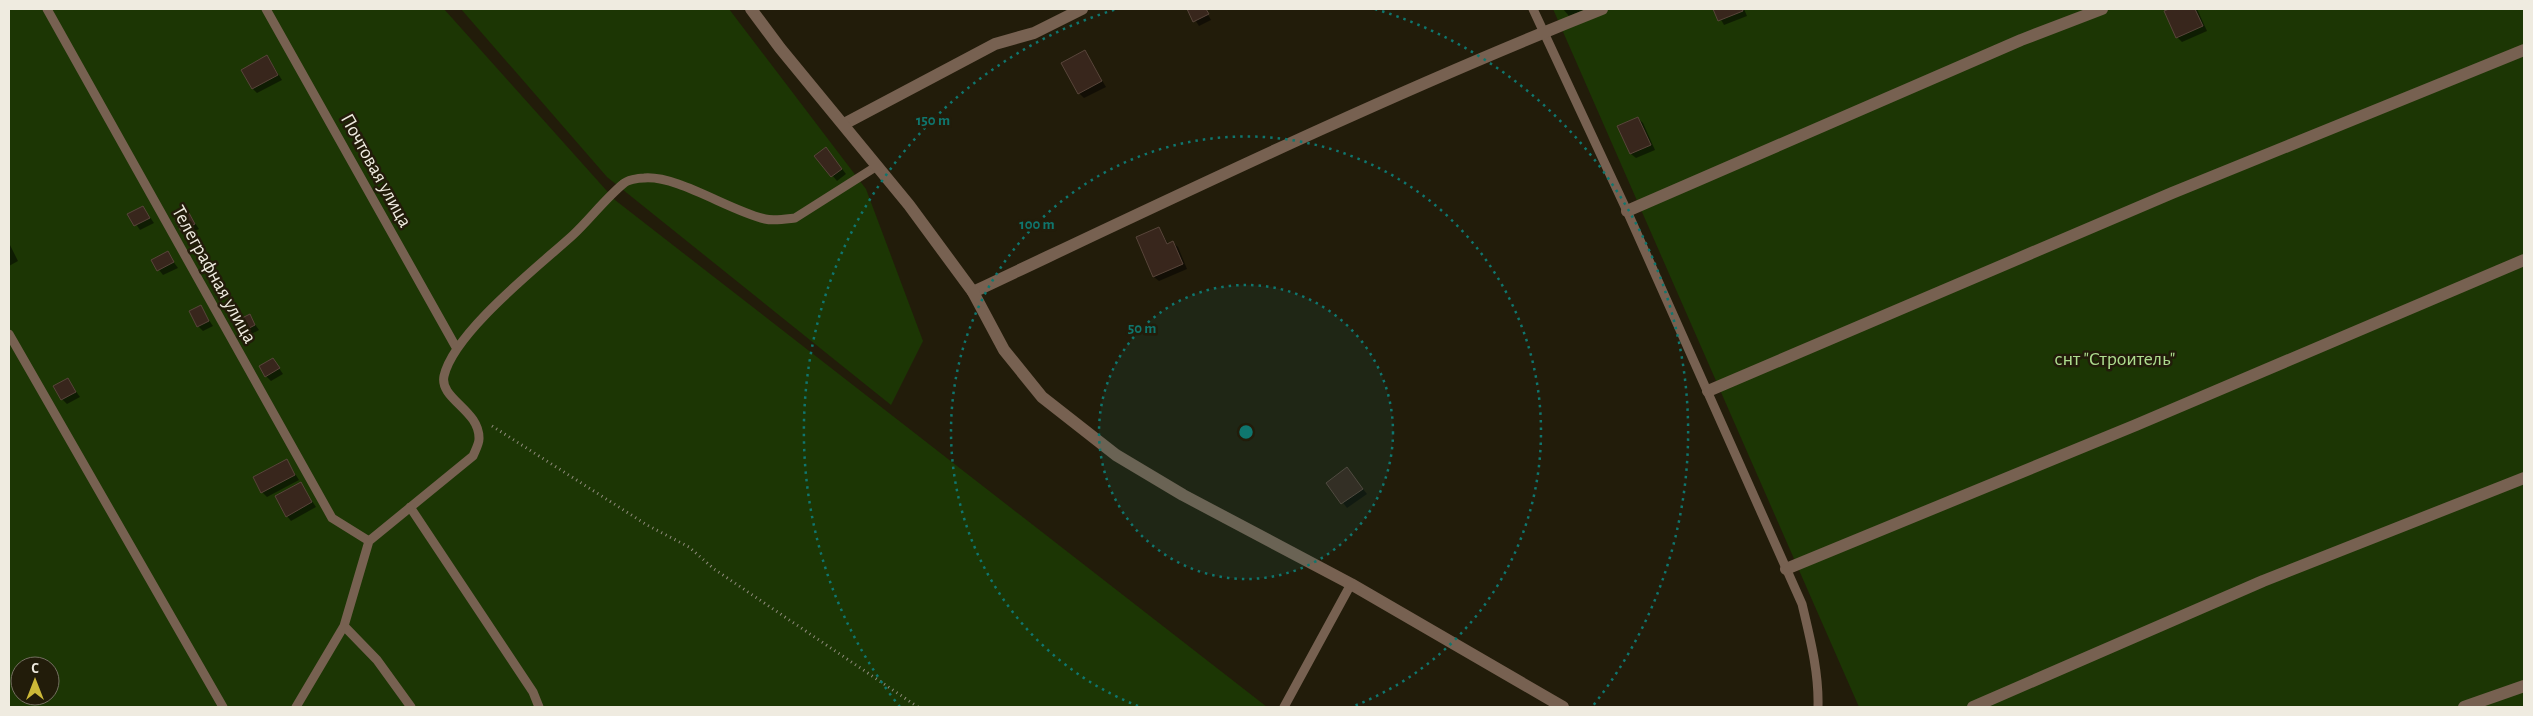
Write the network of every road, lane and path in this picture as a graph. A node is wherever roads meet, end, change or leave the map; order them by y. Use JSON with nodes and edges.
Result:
{"nodes":[{"id":1,"x":47,"y":9,"type":"edge"},
{"id":2,"x":266,"y":9,"type":"edge"},
{"id":3,"x":751,"y":9,"type":"edge"},
{"id":4,"x":1082,"y":9,"type":"edge"},
{"id":5,"x":1533,"y":9,"type":"edge"},
{"id":6,"x":1602,"y":9,"type":"edge"},
{"id":7,"x":2102,"y":9,"type":"edge"},
{"id":8,"x":1543,"y":32,"type":"junction"},
{"id":9,"x":2524,"y":50,"type":"edge"},
{"id":10,"x":844,"y":124,"type":"junction"},
{"id":11,"x":877,"y":166,"type":"junction"},
{"id":12,"x":1627,"y":211,"type":"junction"},
{"id":13,"x":2524,"y":260,"type":"edge"},
{"id":14,"x":973,"y":292,"type":"junction"},
{"id":15,"x":9,"y":334,"type":"edge"},
{"id":16,"x":457,"y":349,"type":"junction"},
{"id":17,"x":1708,"y":391,"type":"junction"},
{"id":18,"x":475,"y":418,"type":"junction"},
{"id":19,"x":2524,"y":478,"type":"edge"},
{"id":20,"x":410,"y":507,"type":"junction"},
{"id":21,"x":369,"y":540,"type":"junction"},
{"id":22,"x":1786,"y":569,"type":"junction"},
{"id":23,"x":1351,"y":584,"type":"junction"},
{"id":24,"x":344,"y":626,"type":"junction"},
{"id":25,"x":2524,"y":686,"type":"edge"},
{"id":26,"x":223,"y":707,"type":"edge"},
{"id":27,"x":296,"y":707,"type":"edge"},
{"id":28,"x":411,"y":707,"type":"edge"},
{"id":29,"x":539,"y":707,"type":"edge"},
{"id":30,"x":918,"y":707,"type":"edge"},
{"id":31,"x":1284,"y":707,"type":"edge"},
{"id":32,"x":1563,"y":707,"type":"edge"},
{"id":33,"x":1818,"y":707,"type":"edge"},
{"id":34,"x":1973,"y":707,"type":"edge"},
{"id":35,"x":2464,"y":707,"type":"edge"}],
"edges":[{"from":1,"to":21,"type":"lane","name":"Телеграфная улица"},
{"from":2,"to":16,"type":"lane","name":"Почтовая улица"},
{"from":3,"to":10,"type":"street"},
{"from":4,"to":10,"type":"street"},
{"from":5,"to":8,"type":"lane"},
{"from":6,"to":8,"type":"street"},
{"from":7,"to":12,"type":"street"},
{"from":8,"to":12,"type":"lane"},
{"from":8,"to":14,"type":"street"},
{"from":9,"to":17,"type":"street"},
{"from":10,"to":11,"type":"street"},
{"from":11,"to":14,"type":"street"},
{"from":11,"to":16,"type":"lane"},
{"from":12,"to":17,"type":"lane"},
{"from":13,"to":22,"type":"street"},
{"from":14,"to":23,"type":"street"},
{"from":15,"to":26,"type":"lane"},
{"from":16,"to":18,"type":"lane"},
{"from":17,"to":22,"type":"lane"},
{"from":18,"to":20,"type":"lane"},
{"from":18,"to":30,"type":"path"},
{"from":19,"to":34,"type":"street"},
{"from":20,"to":21,"type":"lane"},
{"from":20,"to":29,"type":"lane"},
{"from":21,"to":24,"type":"lane"},
{"from":22,"to":33,"type":"lane"},
{"from":23,"to":31,"type":"lane"},
{"from":23,"to":32,"type":"street"},
{"from":24,"to":27,"type":"lane"},
{"from":24,"to":28,"type":"lane"},
{"from":25,"to":35,"type":"street"}]}
